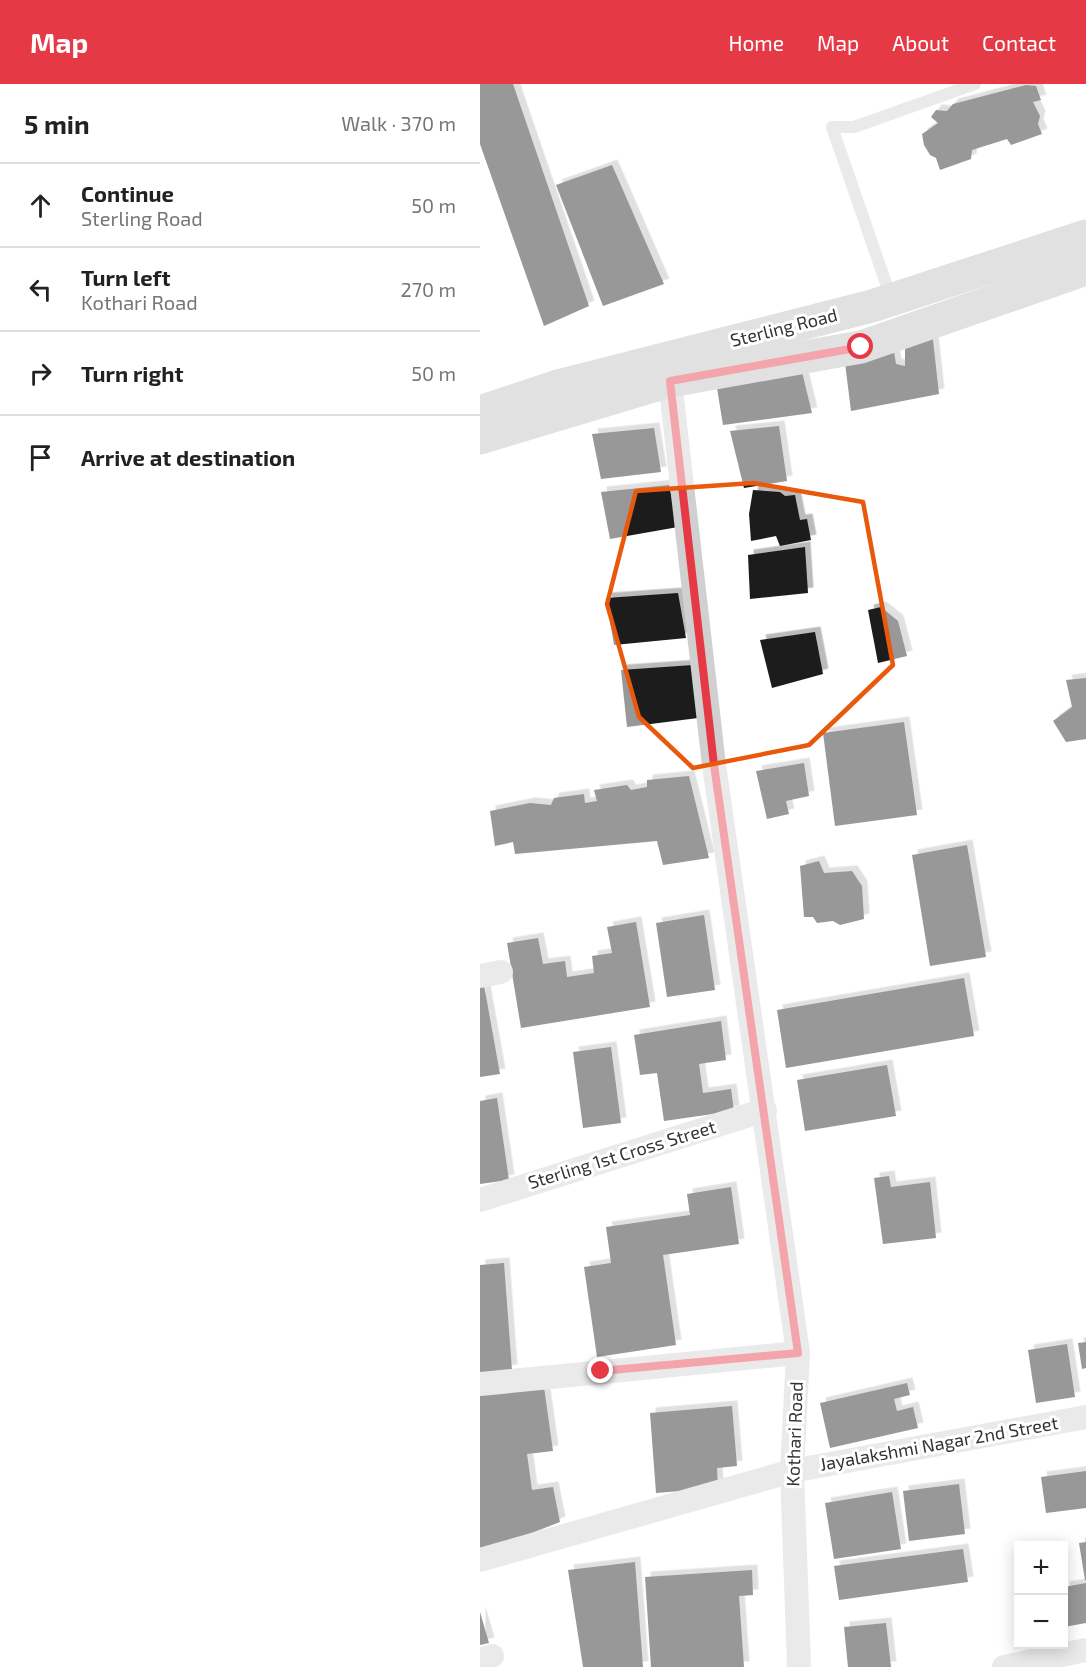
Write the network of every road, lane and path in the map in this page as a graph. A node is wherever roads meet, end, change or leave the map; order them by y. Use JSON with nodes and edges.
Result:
{"nodes":[{"id":1,"x":975,"y":84,"type":"edge"},
{"id":2,"x":1086,"y":236,"type":"edge"},
{"id":3,"x":1086,"y":269,"type":"edge"},
{"id":4,"x":891,"y":300,"type":"junction"},
{"id":5,"x":670,"y":381,"type":"junction"},
{"id":6,"x":480,"y":412,"type":"edge"},
{"id":7,"x":480,"y":438,"type":"edge"},
{"id":8,"x":765,"y":1110,"type":"junction"},
{"id":9,"x":480,"y":1200,"type":"edge"},
{"id":10,"x":798,"y":1353,"type":"junction"},
{"id":11,"x":480,"y":1384,"type":"edge"},
{"id":12,"x":1086,"y":1417,"type":"edge"},
{"id":13,"x":792,"y":1471,"type":"junction"},
{"id":14,"x":480,"y":1560,"type":"edge"},
{"id":15,"x":1086,"y":1650,"type":"edge"},
{"id":16,"x":799,"y":1667,"type":"edge"},
{"id":17,"x":1004,"y":1667,"type":"edge"}],
"edges":[{"from":1,"to":4,"type":"lane"},
{"from":2,"to":4,"type":"main road","name":"Sterling Road"},
{"from":3,"to":5,"type":"main road","name":"Sterling Road"},
{"from":4,"to":6,"type":"main road","name":"Sterling Road"},
{"from":5,"to":7,"type":"main road","name":"Sterling Road"},
{"from":5,"to":8,"type":"street","name":"Kothari Road"},
{"from":8,"to":9,"type":"street","name":"Sterling 1st Cross Street"},
{"from":8,"to":10,"type":"street","name":"Kothari Road"},
{"from":10,"to":11,"type":"street"},
{"from":10,"to":13,"type":"street","name":"Kothari Road"},
{"from":12,"to":13,"type":"street","name":"Jayalakshmi Nagar 2nd Street"},
{"from":13,"to":14,"type":"street","name":"Jayalakshmi Nagar 2nd Street"},
{"from":13,"to":16,"type":"street","name":"Kothari Road"},
{"from":15,"to":17,"type":"street"}]}
